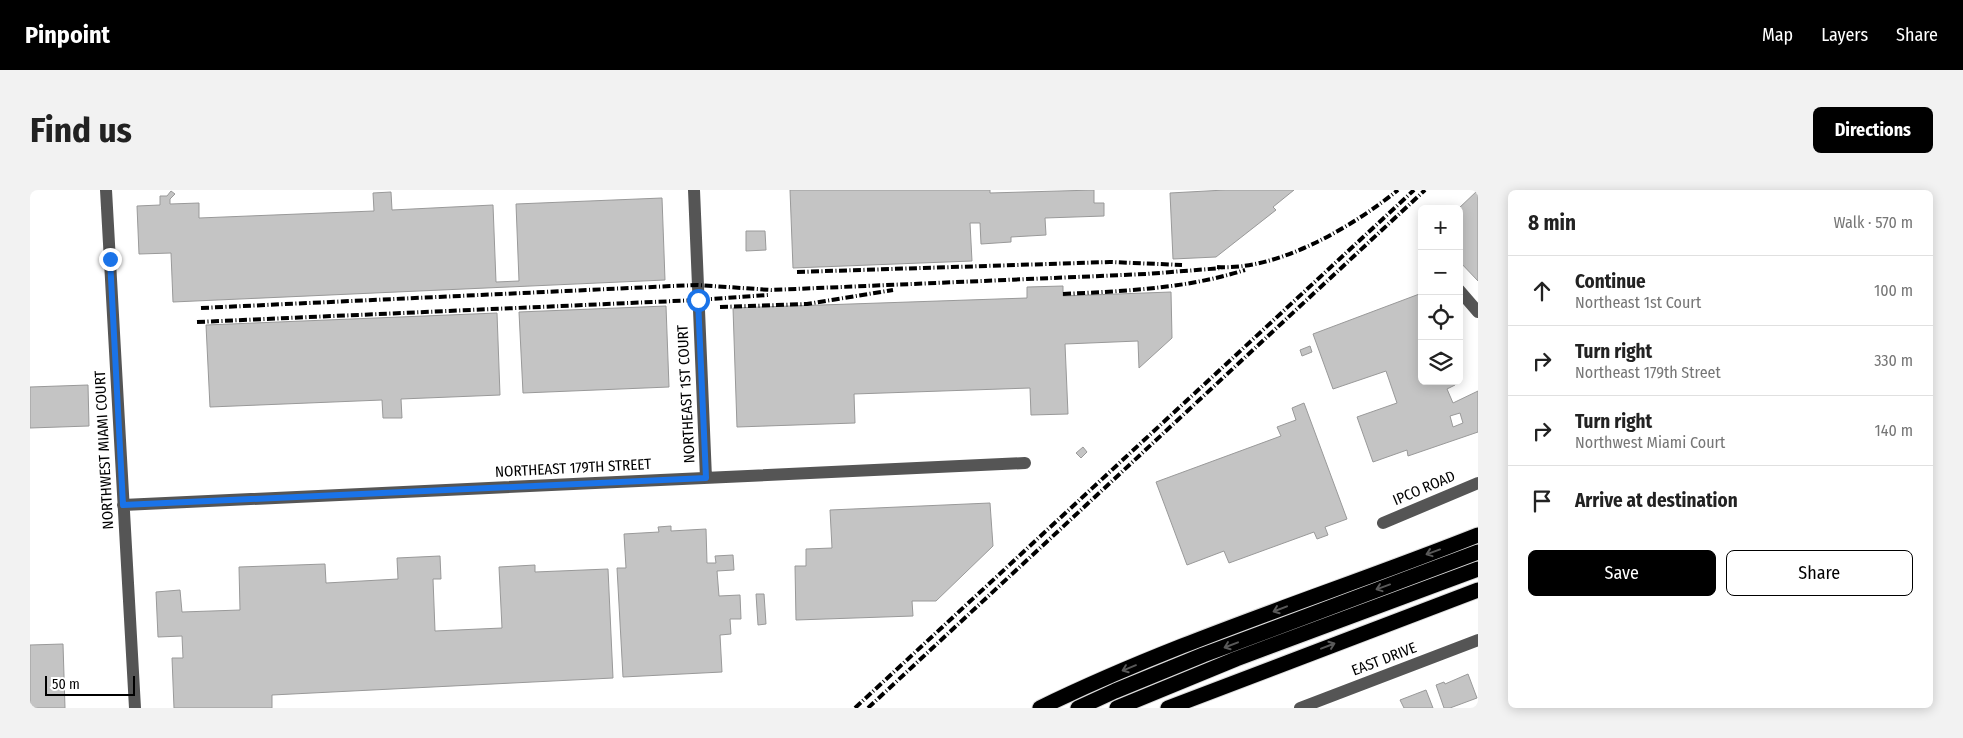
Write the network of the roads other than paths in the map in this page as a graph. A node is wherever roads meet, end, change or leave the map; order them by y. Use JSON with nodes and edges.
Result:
{"nodes":[{"id":1,"x":106,"y":190,"type":"edge"},
{"id":2,"x":694,"y":190,"type":"edge"},
{"id":3,"x":1463,"y":295,"type":"edge"},
{"id":4,"x":1478,"y":312,"type":"edge"},
{"id":5,"x":1025,"y":463,"type":"dead end"},
{"id":6,"x":706,"y":478,"type":"junction"},
{"id":7,"x":1478,"y":483,"type":"edge"},
{"id":8,"x":123,"y":505,"type":"junction"},
{"id":9,"x":1383,"y":523,"type":"dead end"},
{"id":10,"x":1478,"y":535,"type":"edge"},
{"id":11,"x":1478,"y":552,"type":"edge"},
{"id":12,"x":1478,"y":569,"type":"edge"},
{"id":13,"x":1478,"y":590,"type":"edge"},
{"id":14,"x":1478,"y":640,"type":"edge"},
{"id":15,"x":134,"y":708,"type":"edge"},
{"id":16,"x":1040,"y":708,"type":"edge"},
{"id":17,"x":1078,"y":708,"type":"edge"},
{"id":18,"x":1117,"y":708,"type":"edge"},
{"id":19,"x":1168,"y":708,"type":"edge"},
{"id":20,"x":1300,"y":708,"type":"edge"}],
"edges":[{"from":1,"to":8,"type":"street","name":"NORTHWEST MIAMI COURT"},
{"from":2,"to":6,"type":"street","name":"NORTHEAST 1ST COURT"},
{"from":3,"to":4,"type":"street"},
{"from":5,"to":6,"type":"street","name":"NORTHEAST 179TH STREET"},
{"from":6,"to":8,"type":"street","name":"NORTHEAST 179TH STREET"},
{"from":7,"to":9,"type":"street","name":"IPCO ROAD"},
{"from":8,"to":15,"type":"street","name":"NORTHWEST MIAMI COURT"},
{"from":10,"to":16,"type":"highway","one_way":true},
{"from":11,"to":17,"type":"highway","one_way":true},
{"from":12,"to":18,"type":"highway"},
{"from":19,"to":13,"type":"highway","one_way":true},
{"from":14,"to":20,"type":"street","name":"EAST DRIVE"}]}
